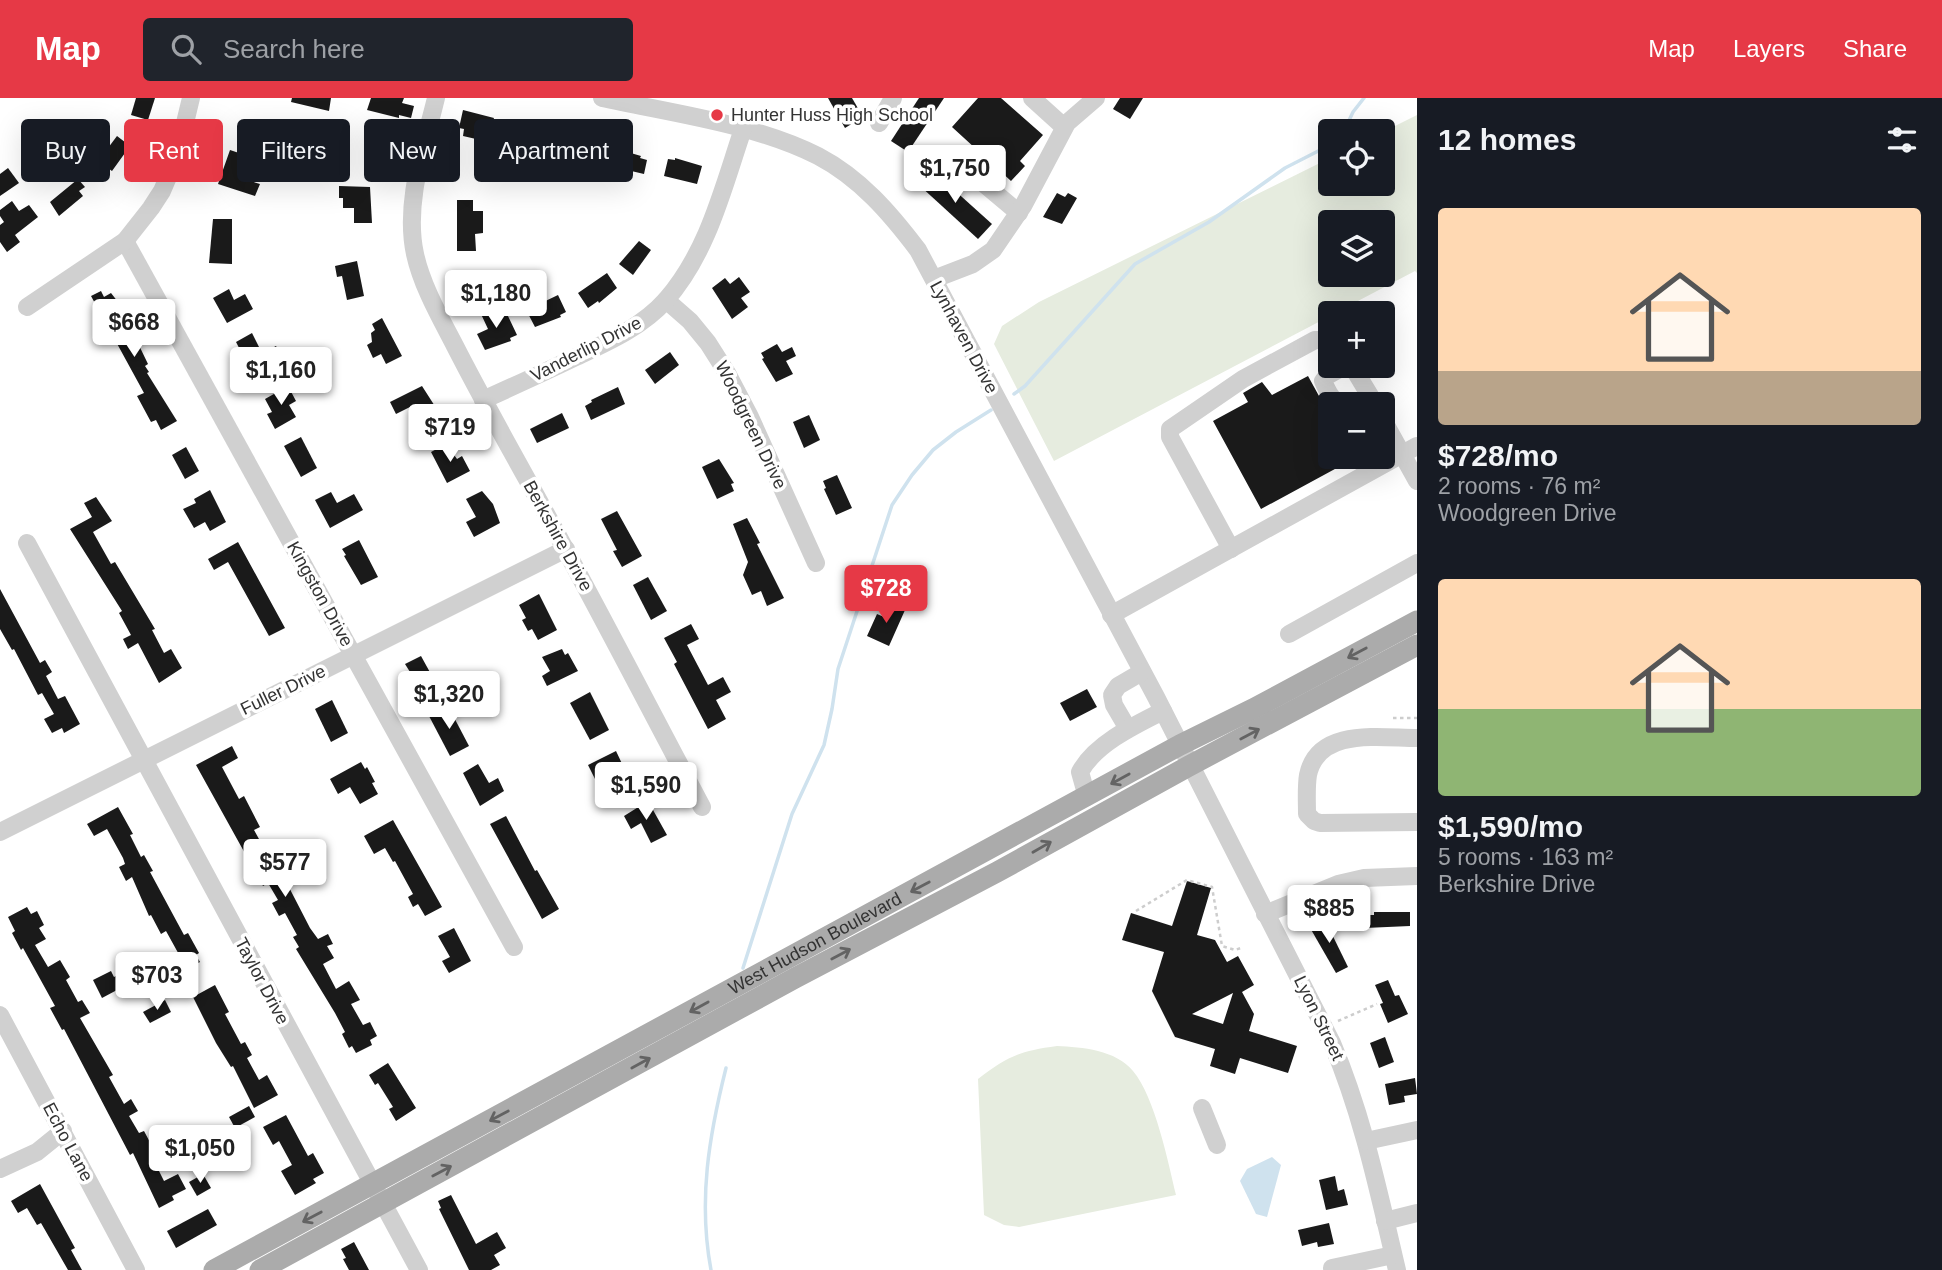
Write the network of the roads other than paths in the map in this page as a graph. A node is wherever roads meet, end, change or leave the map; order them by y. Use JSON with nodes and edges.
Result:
{"nodes":[{"id":1,"x":191,"y":98,"type":"edge"},
{"id":2,"x":436,"y":98,"type":"edge"},
{"id":3,"x":602,"y":98,"type":"edge"},
{"id":4,"x":1032,"y":98,"type":"edge"},
{"id":5,"x":1096,"y":98,"type":"edge"},
{"id":6,"x":890,"y":99,"type":"edge"},
{"id":7,"x":878,"y":123,"type":"dead end"},
{"id":8,"x":1064,"y":127,"type":"junction"},
{"id":9,"x":743,"y":130,"type":"junction"},
{"id":10,"x":957,"y":161,"type":"dead end"},
{"id":11,"x":1019,"y":213,"type":"junction"},
{"id":12,"x":125,"y":241,"type":"junction"},
{"id":13,"x":934,"y":279,"type":"junction"},
{"id":14,"x":666,"y":300,"type":"junction"},
{"id":15,"x":27,"y":307,"type":"dead end"},
{"id":16,"x":1318,"y":340,"type":"edge"},
{"id":17,"x":483,"y":400,"type":"junction"},
{"id":18,"x":1395,"y":433,"type":"edge"},
{"id":19,"x":1410,"y":450,"type":"edge"},
{"id":20,"x":1417,"y":481,"type":"edge"},
{"id":21,"x":27,"y":543,"type":"dead end"},
{"id":22,"x":566,"y":549,"type":"junction"},
{"id":23,"x":1231,"y":550,"type":"junction"},
{"id":24,"x":816,"y":564,"type":"dead end"},
{"id":25,"x":1417,"y":564,"type":"edge"},
{"id":26,"x":1111,"y":615,"type":"junction"},
{"id":27,"x":1417,"y":621,"type":"edge"},
{"id":28,"x":1289,"y":634,"type":"dead end"},
{"id":29,"x":1417,"y":645,"type":"edge"},
{"id":30,"x":354,"y":655,"type":"junction"},
{"id":31,"x":1142,"y":673,"type":"junction"},
{"id":32,"x":1163,"y":711,"type":"junction"},
{"id":33,"x":1128,"y":729,"type":"junction"},
{"id":34,"x":1417,"y":738,"type":"edge"},
{"id":35,"x":1180,"y":745,"type":"junction"},
{"id":36,"x":144,"y":759,"type":"junction"},
{"id":37,"x":1189,"y":766,"type":"junction"},
{"id":38,"x":1087,"y":797,"type":"junction"},
{"id":39,"x":702,"y":807,"type":"dead end"},
{"id":40,"x":1417,"y":822,"type":"edge"},
{"id":41,"x":0,"y":832,"type":"edge"},
{"id":42,"x":1417,"y":876,"type":"edge"},
{"id":43,"x":1265,"y":914,"type":"junction"},
{"id":44,"x":514,"y":947,"type":"dead end"},
{"id":45,"x":0,"y":1015,"type":"edge"},
{"id":46,"x":1202,"y":1108,"type":"dead end"},
{"id":47,"x":1417,"y":1130,"type":"edge"},
{"id":48,"x":63,"y":1131,"type":"junction"},
{"id":49,"x":1366,"y":1141,"type":"junction"},
{"id":50,"x":1217,"y":1145,"type":"dead end"},
{"id":51,"x":0,"y":1170,"type":"edge"},
{"id":52,"x":377,"y":1194,"type":"junction"},
{"id":53,"x":1417,"y":1213,"type":"edge"},
{"id":54,"x":1385,"y":1221,"type":"junction"},
{"id":55,"x":1395,"y":1262,"type":"edge"},
{"id":56,"x":223,"y":1265,"type":"edge"},
{"id":57,"x":1332,"y":1268,"type":"dead end"},
{"id":58,"x":135,"y":1270,"type":"edge"},
{"id":59,"x":260,"y":1270,"type":"edge"},
{"id":60,"x":419,"y":1270,"type":"edge"}],
"edges":[{"from":1,"to":12,"type":"street"},
{"from":2,"to":17,"type":"street","name":"Berkshire Drive"},
{"from":3,"to":9,"type":"street","name":"Lynhaven Drive"},
{"from":4,"to":8,"type":"street"},
{"from":5,"to":8,"type":"street"},
{"from":6,"to":7,"type":"street"},
{"from":8,"to":11,"type":"street"},
{"from":9,"to":13,"type":"street","name":"Lynhaven Drive"},
{"from":9,"to":14,"type":"street","name":"Vanderlip Drive"},
{"from":10,"to":11,"type":"street"},
{"from":11,"to":13,"type":"street"},
{"from":12,"to":15,"type":"street"},
{"from":12,"to":30,"type":"street","name":"Kingston Drive"},
{"from":13,"to":26,"type":"street","name":"Lynhaven Drive"},
{"from":14,"to":17,"type":"street","name":"Vanderlip Drive"},
{"from":14,"to":24,"type":"street","name":"Woodgreen Drive"},
{"from":16,"to":23,"type":"street"},
{"from":17,"to":22,"type":"street","name":"Berkshire Drive"},
{"from":18,"to":19,"type":"street"},
{"from":19,"to":20,"type":"street"},
{"from":19,"to":23,"type":"street"},
{"from":21,"to":36,"type":"street","name":"Taylor Drive"},
{"from":22,"to":30,"type":"street","name":"Fuller Drive"},
{"from":22,"to":39,"type":"street","name":"Berkshire Drive"},
{"from":23,"to":26,"type":"street"},
{"from":25,"to":28,"type":"street"},
{"from":26,"to":31,"type":"street","name":"Lynhaven Drive"},
{"from":27,"to":35,"type":"main road","name":"West Hudson Boulevard","one_way":true},
{"from":37,"to":29,"type":"main road","name":"West Hudson Boulevard","one_way":true},
{"from":30,"to":36,"type":"street","name":"Fuller Drive"},
{"from":30,"to":44,"type":"street","name":"Kingston Drive"},
{"from":31,"to":32,"type":"street","name":"Lynhaven Drive"},
{"from":31,"to":33,"type":"street"},
{"from":32,"to":33,"type":"street"},
{"from":32,"to":35,"type":"street","name":"Lynhaven Drive"},
{"from":33,"to":38,"type":"street"},
{"from":34,"to":40,"type":"street"},
{"from":35,"to":37,"type":"street","name":"Lyon Street"},
{"from":35,"to":38,"type":"main road","name":"West Hudson Boulevard","one_way":true},
{"from":36,"to":41,"type":"street","name":"Fuller Drive"},
{"from":36,"to":52,"type":"street","name":"Taylor Drive"},
{"from":37,"to":43,"type":"street","name":"Lyon Street"},
{"from":52,"to":37,"type":"main road","name":"West Hudson Boulevard","one_way":true},
{"from":38,"to":52,"type":"main road","name":"West Hudson Boulevard","one_way":true},
{"from":42,"to":43,"type":"street"},
{"from":43,"to":49,"type":"street","name":"Lyon Street"},
{"from":45,"to":48,"type":"street","name":"Echo Lane"},
{"from":46,"to":50,"type":"street"},
{"from":47,"to":49,"type":"street"},
{"from":48,"to":51,"type":"street"},
{"from":48,"to":58,"type":"street","name":"Echo Lane"},
{"from":49,"to":54,"type":"street","name":"Lyon Street"},
{"from":52,"to":56,"type":"main road","name":"West Hudson Boulevard","one_way":true},
{"from":52,"to":59,"type":"main road","name":"West Hudson Boulevard"},
{"from":52,"to":60,"type":"street","name":"Taylor Drive"},
{"from":53,"to":54,"type":"street"},
{"from":54,"to":55,"type":"street","name":"Lyon Street"},
{"from":55,"to":57,"type":"street"}]}
